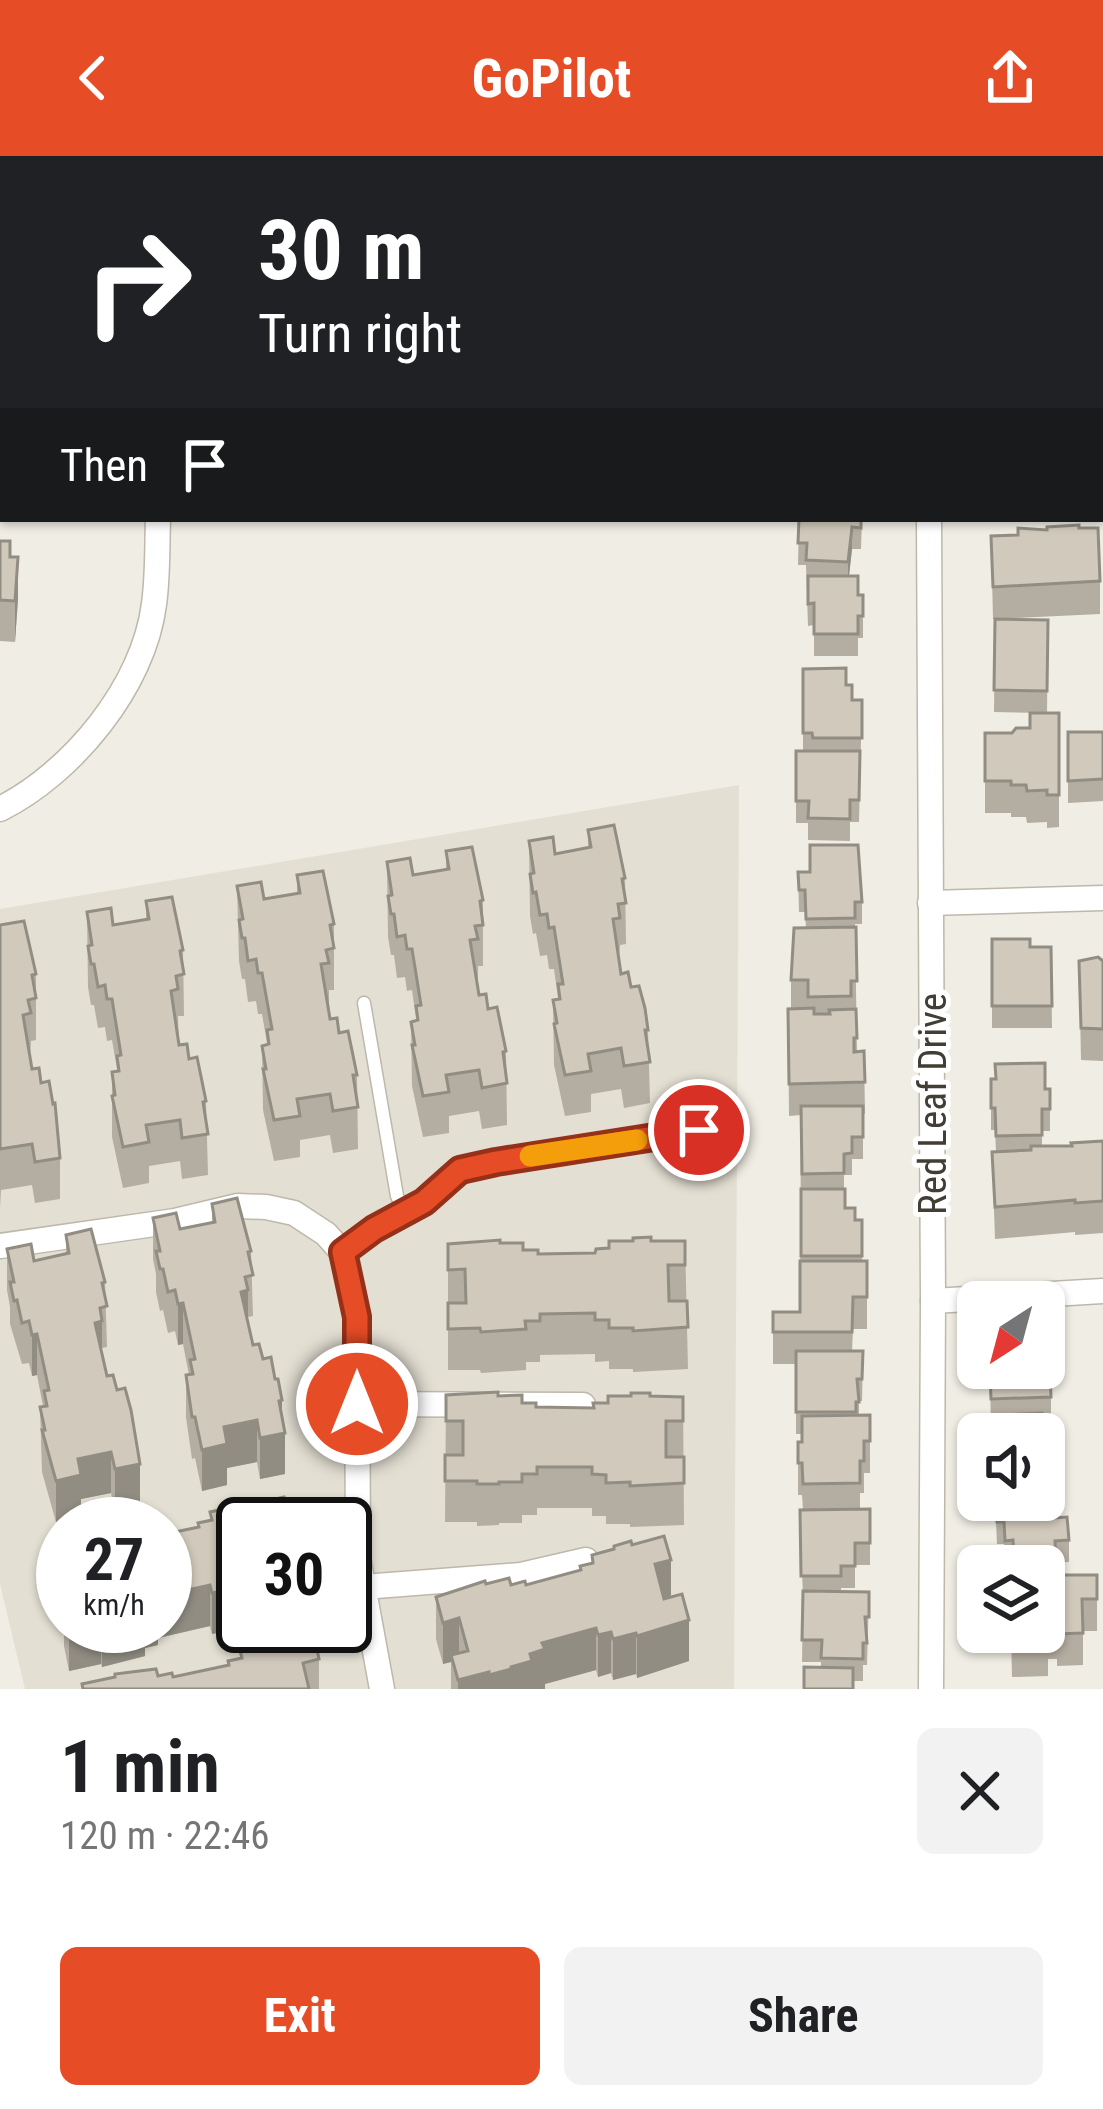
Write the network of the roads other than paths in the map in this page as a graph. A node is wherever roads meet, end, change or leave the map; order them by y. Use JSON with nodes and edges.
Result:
{"nodes":[{"id":1,"x":158,"y":522,"type":"edge"},
{"id":2,"x":929,"y":522,"type":"edge"},
{"id":3,"x":0,"y":809,"type":"edge"},
{"id":4,"x":1103,"y":898,"type":"edge"},
{"id":5,"x":931,"y":903,"type":"junction"},
{"id":6,"x":364,"y":1004,"type":"dead end"},
{"id":7,"x":699,"y":1130,"type":"dead end"},
{"id":8,"x":405,"y":1214,"type":"junction"},
{"id":9,"x":0,"y":1246,"type":"edge"},
{"id":10,"x":343,"y":1252,"type":"junction"},
{"id":11,"x":1103,"y":1291,"type":"edge"},
{"id":12,"x":933,"y":1301,"type":"junction"},
{"id":13,"x":357,"y":1404,"type":"junction"},
{"id":14,"x":583,"y":1405,"type":"edge"},
{"id":15,"x":358,"y":1497,"type":"edge"},
{"id":16,"x":586,"y":1560,"type":"edge"},
{"id":17,"x":372,"y":1586,"type":"edge"},
{"id":18,"x":372,"y":1635,"type":"edge"},
{"id":19,"x":382,"y":1689,"type":"edge"},
{"id":20,"x":932,"y":1689,"type":"edge"}],
"edges":[{"from":1,"to":3,"type":"street"},
{"from":2,"to":5,"type":"street","name":"Red Leaf Drive"},
{"from":4,"to":5,"type":"street"},
{"from":5,"to":12,"type":"street","name":"Red Leaf Drive"},
{"from":6,"to":8,"type":"lane"},
{"from":7,"to":8,"type":"street"},
{"from":8,"to":10,"type":"street"},
{"from":9,"to":10,"type":"street"},
{"from":10,"to":13,"type":"street"},
{"from":11,"to":12,"type":"street"},
{"from":12,"to":20,"type":"street","name":"Red Leaf Drive"},
{"from":13,"to":14,"type":"street"},
{"from":13,"to":15,"type":"street"},
{"from":16,"to":17,"type":"street"},
{"from":18,"to":19,"type":"street"}]}
